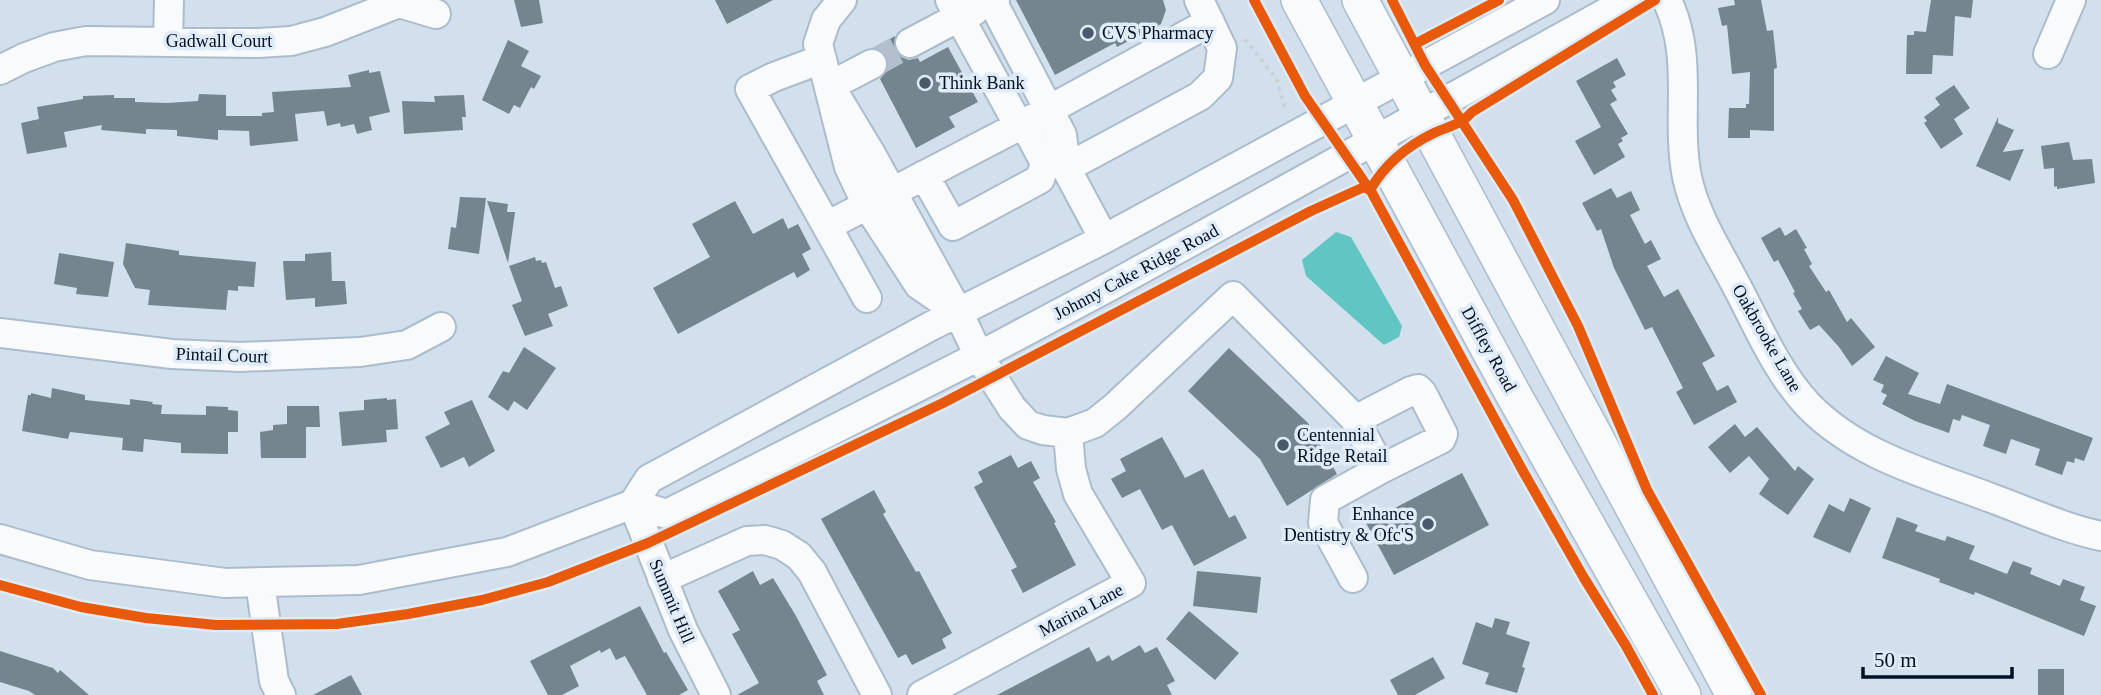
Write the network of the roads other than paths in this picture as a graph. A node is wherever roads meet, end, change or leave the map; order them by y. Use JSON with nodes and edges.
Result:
{"nodes":[{"id":1,"x":169,"y":0,"type":"edge"},
{"id":2,"x":842,"y":0,"type":"edge"},
{"id":3,"x":1299,"y":0,"type":"edge"},
{"id":4,"x":1360,"y":0,"type":"edge"},
{"id":5,"x":1545,"y":0,"type":"edge"},
{"id":6,"x":1629,"y":0,"type":"edge"},
{"id":7,"x":1667,"y":0,"type":"edge"},
{"id":8,"x":2071,"y":0,"type":"edge"},
{"id":9,"x":994,"y":2,"type":"edge"},
{"id":10,"x":954,"y":8,"type":"edge"},
{"id":11,"x":1204,"y":11,"type":"edge"},
{"id":12,"x":436,"y":13,"type":"dead end"},
{"id":13,"x":168,"y":41,"type":"junction"},
{"id":14,"x":910,"y":43,"type":"tunnel mouth"},
{"id":15,"x":2048,"y":54,"type":"dead end"},
{"id":16,"x":872,"y":64,"type":"tunnel mouth"},
{"id":17,"x":0,"y":70,"type":"edge"},
{"id":18,"x":826,"y":73,"type":"junction"},
{"id":19,"x":1403,"y":78,"type":"junction"},
{"id":20,"x":1356,"y":103,"type":"junction"},
{"id":21,"x":1049,"y":108,"type":"junction"},
{"id":22,"x":1423,"y":115,"type":"junction"},
{"id":23,"x":1021,"y":125,"type":"junction"},
{"id":24,"x":1376,"y":140,"type":"junction"},
{"id":25,"x":1066,"y":168,"type":"junction"},
{"id":26,"x":924,"y":175,"type":"junction"},
{"id":27,"x":879,"y":199,"type":"junction"},
{"id":28,"x":827,"y":226,"type":"junction"},
{"id":29,"x":1104,"y":239,"type":"junction"},
{"id":30,"x":867,"y":298,"type":"dead end"},
{"id":31,"x":958,"y":312,"type":"junction"},
{"id":32,"x":441,"y":327,"type":"dead end"},
{"id":33,"x":0,"y":333,"type":"edge"},
{"id":34,"x":979,"y":356,"type":"junction"},
{"id":35,"x":1355,"y":420,"type":"junction"},
{"id":36,"x":1068,"y":433,"type":"junction"},
{"id":37,"x":1381,"y":469,"type":"junction"},
{"id":38,"x":633,"y":504,"type":"junction"},
{"id":39,"x":2101,"y":536,"type":"edge"},
{"id":40,"x":0,"y":539,"type":"edge"},
{"id":41,"x":1353,"y":578,"type":"dead end"},
{"id":42,"x":662,"y":579,"type":"junction"},
{"id":43,"x":260,"y":582,"type":"junction"},
{"id":44,"x":281,"y":695,"type":"edge"},
{"id":45,"x":716,"y":695,"type":"edge"},
{"id":46,"x":877,"y":695,"type":"edge"},
{"id":47,"x":922,"y":695,"type":"edge"},
{"id":48,"x":1683,"y":695,"type":"edge"},
{"id":49,"x":1734,"y":695,"type":"edge"}],
"edges":[{"from":1,"to":13,"type":"street"},
{"from":2,"to":18,"type":"street"},
{"from":3,"to":20,"type":"main road","name":"Diffley Road"},
{"from":4,"to":19,"type":"main road"},
{"from":5,"to":19,"type":"street"},
{"from":6,"to":22,"type":"street","name":"Johnny Cake Ridge Road"},
{"from":7,"to":39,"type":"street","name":"Oakbrooke Lane"},
{"from":8,"to":15,"type":"street"},
{"from":9,"to":10,"type":"street"},
{"from":9,"to":21,"type":"street"},
{"from":10,"to":14,"type":"street"},
{"from":10,"to":23,"type":"street"},
{"from":11,"to":21,"type":"street"},
{"from":11,"to":25,"type":"street"},
{"from":12,"to":13,"type":"street","name":"Gadwall Court"},
{"from":13,"to":17,"type":"street","name":"Gadwall Court"},
{"from":16,"to":18,"type":"street"},
{"from":18,"to":27,"type":"street"},
{"from":18,"to":28,"type":"street"},
{"from":19,"to":20,"type":"street"},
{"from":19,"to":22,"type":"main road"},
{"from":20,"to":24,"type":"main road","name":"Diffley Road"},
{"from":20,"to":29,"type":"street"},
{"from":21,"to":23,"type":"street"},
{"from":21,"to":25,"type":"street"},
{"from":22,"to":24,"type":"street","name":"Johnny Cake Ridge Road"},
{"from":22,"to":49,"type":"main road"},
{"from":23,"to":26,"type":"street"},
{"from":23,"to":26,"type":"street"},
{"from":24,"to":34,"type":"street","name":"Johnny Cake Ridge Road"},
{"from":24,"to":48,"type":"main road","name":"Diffley Road"},
{"from":25,"to":29,"type":"street"},
{"from":26,"to":27,"type":"street"},
{"from":27,"to":28,"type":"street"},
{"from":27,"to":31,"type":"street"},
{"from":28,"to":30,"type":"street"},
{"from":29,"to":31,"type":"street"},
{"from":31,"to":34,"type":"street"},
{"from":31,"to":38,"type":"street"},
{"from":32,"to":33,"type":"street","name":"Pintail Court"},
{"from":34,"to":36,"type":"street"},
{"from":34,"to":38,"type":"street","name":"Johnny Cake Ridge Road"},
{"from":35,"to":36,"type":"street"},
{"from":35,"to":37,"type":"street"},
{"from":35,"to":37,"type":"street"},
{"from":36,"to":47,"type":"street","name":"Marina Lane"},
{"from":37,"to":41,"type":"street"},
{"from":38,"to":42,"type":"street","name":"Summit Hill"},
{"from":38,"to":43,"type":"street"},
{"from":40,"to":43,"type":"street"},
{"from":42,"to":45,"type":"street","name":"Summit Hill"},
{"from":42,"to":46,"type":"street"},
{"from":43,"to":44,"type":"street"}]}
